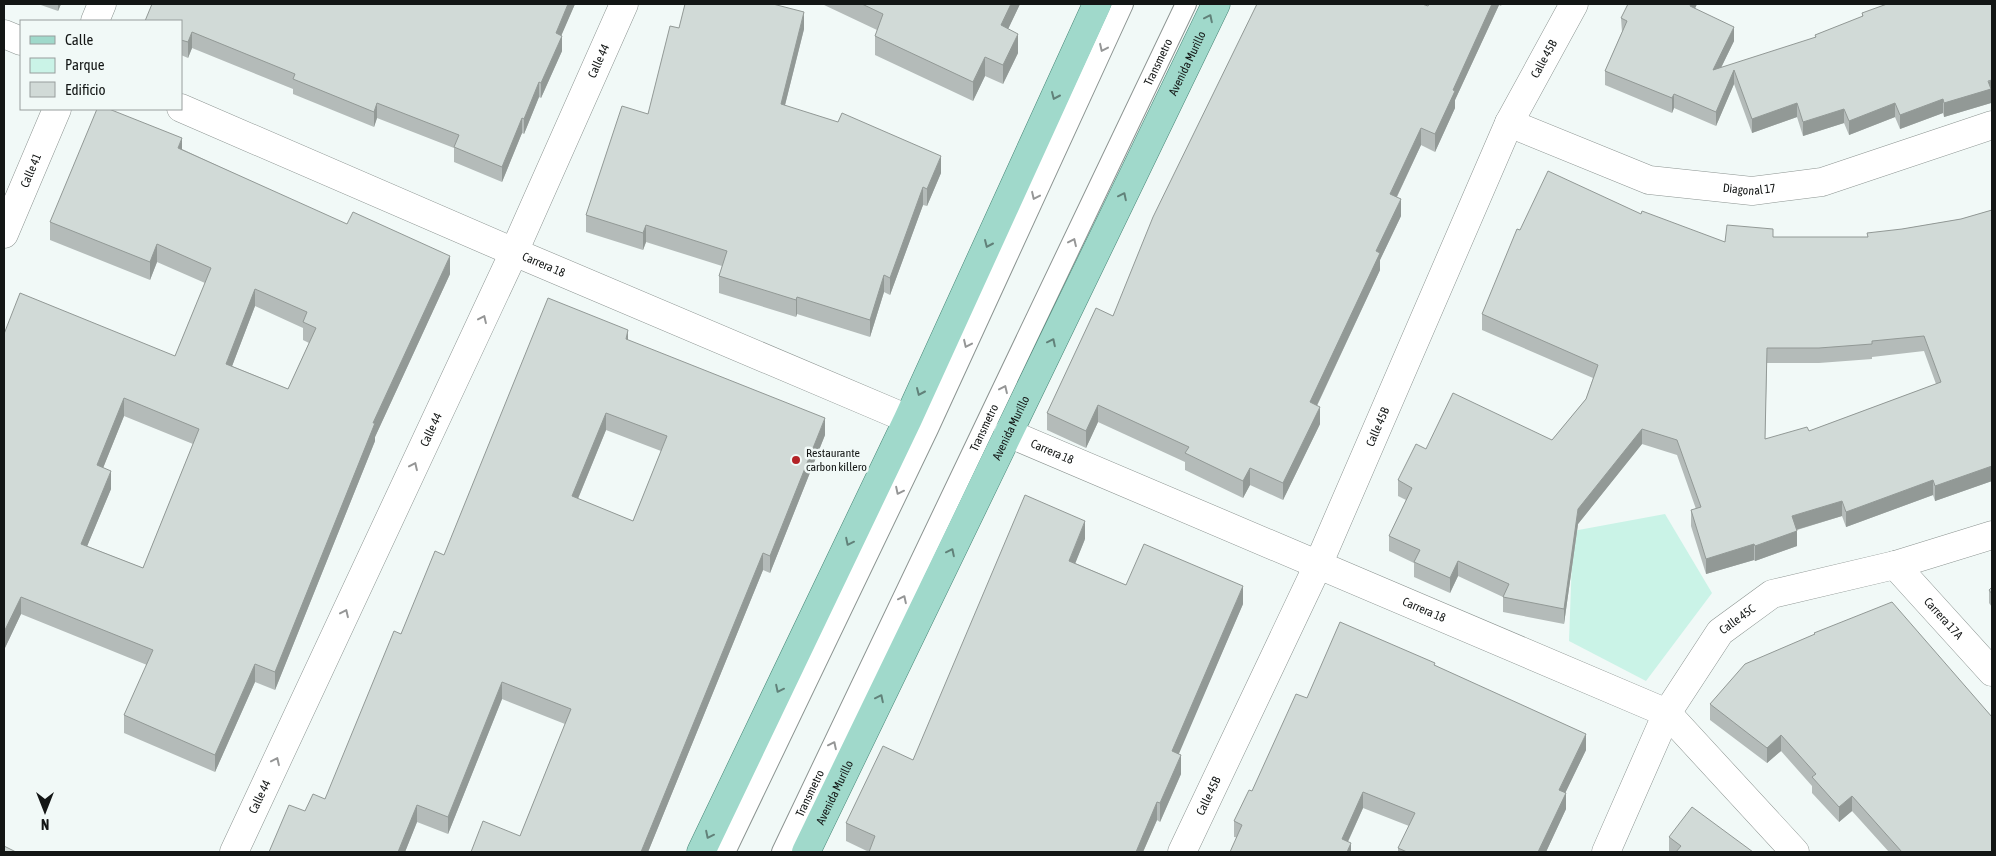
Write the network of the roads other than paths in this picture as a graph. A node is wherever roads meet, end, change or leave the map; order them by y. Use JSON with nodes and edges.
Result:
{"nodes":[{"id":1,"x":102,"y":4,"type":"edge"},
{"id":2,"x":624,"y":4,"type":"edge"},
{"id":3,"x":1097,"y":4,"type":"edge"},
{"id":4,"x":1123,"y":4,"type":"edge"},
{"id":5,"x":1186,"y":4,"type":"edge"},
{"id":6,"x":1216,"y":4,"type":"edge"},
{"id":7,"x":1574,"y":4,"type":"edge"},
{"id":8,"x":95,"y":20,"type":"edge"},
{"id":9,"x":4,"y":34,"type":"edge"},
{"id":10,"x":20,"y":41,"type":"edge"},
{"id":11,"x":182,"y":108,"type":"edge"},
{"id":12,"x":57,"y":110,"type":"edge"},
{"id":13,"x":1509,"y":123,"type":"junction"},
{"id":14,"x":1992,"y":125,"type":"edge"},
{"id":15,"x":4,"y":234,"type":"edge"},
{"id":16,"x":514,"y":252,"type":"junction"},
{"id":17,"x":908,"y":419,"type":"junction"},
{"id":18,"x":1008,"y":433,"type":"junction"},
{"id":19,"x":1992,"y":535,"type":"edge"},
{"id":20,"x":1318,"y":565,"type":"junction"},
{"id":21,"x":1894,"y":566,"type":"junction"},
{"id":22,"x":1992,"y":672,"type":"edge"},
{"id":23,"x":1667,"y":713,"type":"junction"},
{"id":24,"x":234,"y":852,"type":"edge"},
{"id":25,"x":701,"y":852,"type":"edge"},
{"id":26,"x":725,"y":852,"type":"edge"},
{"id":27,"x":782,"y":852,"type":"edge"},
{"id":28,"x":806,"y":852,"type":"edge"},
{"id":29,"x":1182,"y":852,"type":"edge"},
{"id":30,"x":1606,"y":852,"type":"edge"},
{"id":31,"x":1796,"y":852,"type":"edge"}],
"edges":[{"from":1,"to":8,"type":"street"},
{"from":2,"to":16,"type":"street","name":"Calle 44"},
{"from":3,"to":17,"type":"main road","one_way":true},
{"from":4,"to":26,"type":"lane","one_way":true},
{"from":27,"to":5,"type":"lane","name":"Transmetro","one_way":true},
{"from":18,"to":6,"type":"main road","name":"Avenida Murillo","one_way":true},
{"from":7,"to":13,"type":"street","name":"Calle 45B"},
{"from":9,"to":10,"type":"street"},
{"from":11,"to":16,"type":"street","name":"Carrera 18"},
{"from":12,"to":15,"type":"street","name":"Calle 41"},
{"from":13,"to":14,"type":"street","name":"Diagonal 17"},
{"from":13,"to":20,"type":"street","name":"Calle 45B"},
{"from":16,"to":17,"type":"street","name":"Carrera 18"},
{"from":24,"to":16,"type":"street","name":"Calle 44","one_way":true},
{"from":17,"to":25,"type":"main road","one_way":true},
{"from":18,"to":20,"type":"street","name":"Carrera 18"},
{"from":28,"to":18,"type":"main road","name":"Avenida Murillo","one_way":true},
{"from":19,"to":21,"type":"street","name":"Calle 45C"},
{"from":20,"to":23,"type":"street","name":"Carrera 18"},
{"from":20,"to":29,"type":"street","name":"Calle 45B"},
{"from":21,"to":22,"type":"street","name":"Carrera 17A"},
{"from":21,"to":23,"type":"street","name":"Calle 45C"},
{"from":23,"to":30,"type":"street","name":"Calle 45C"},
{"from":23,"to":31,"type":"street","name":"Carrera 18"}]}
